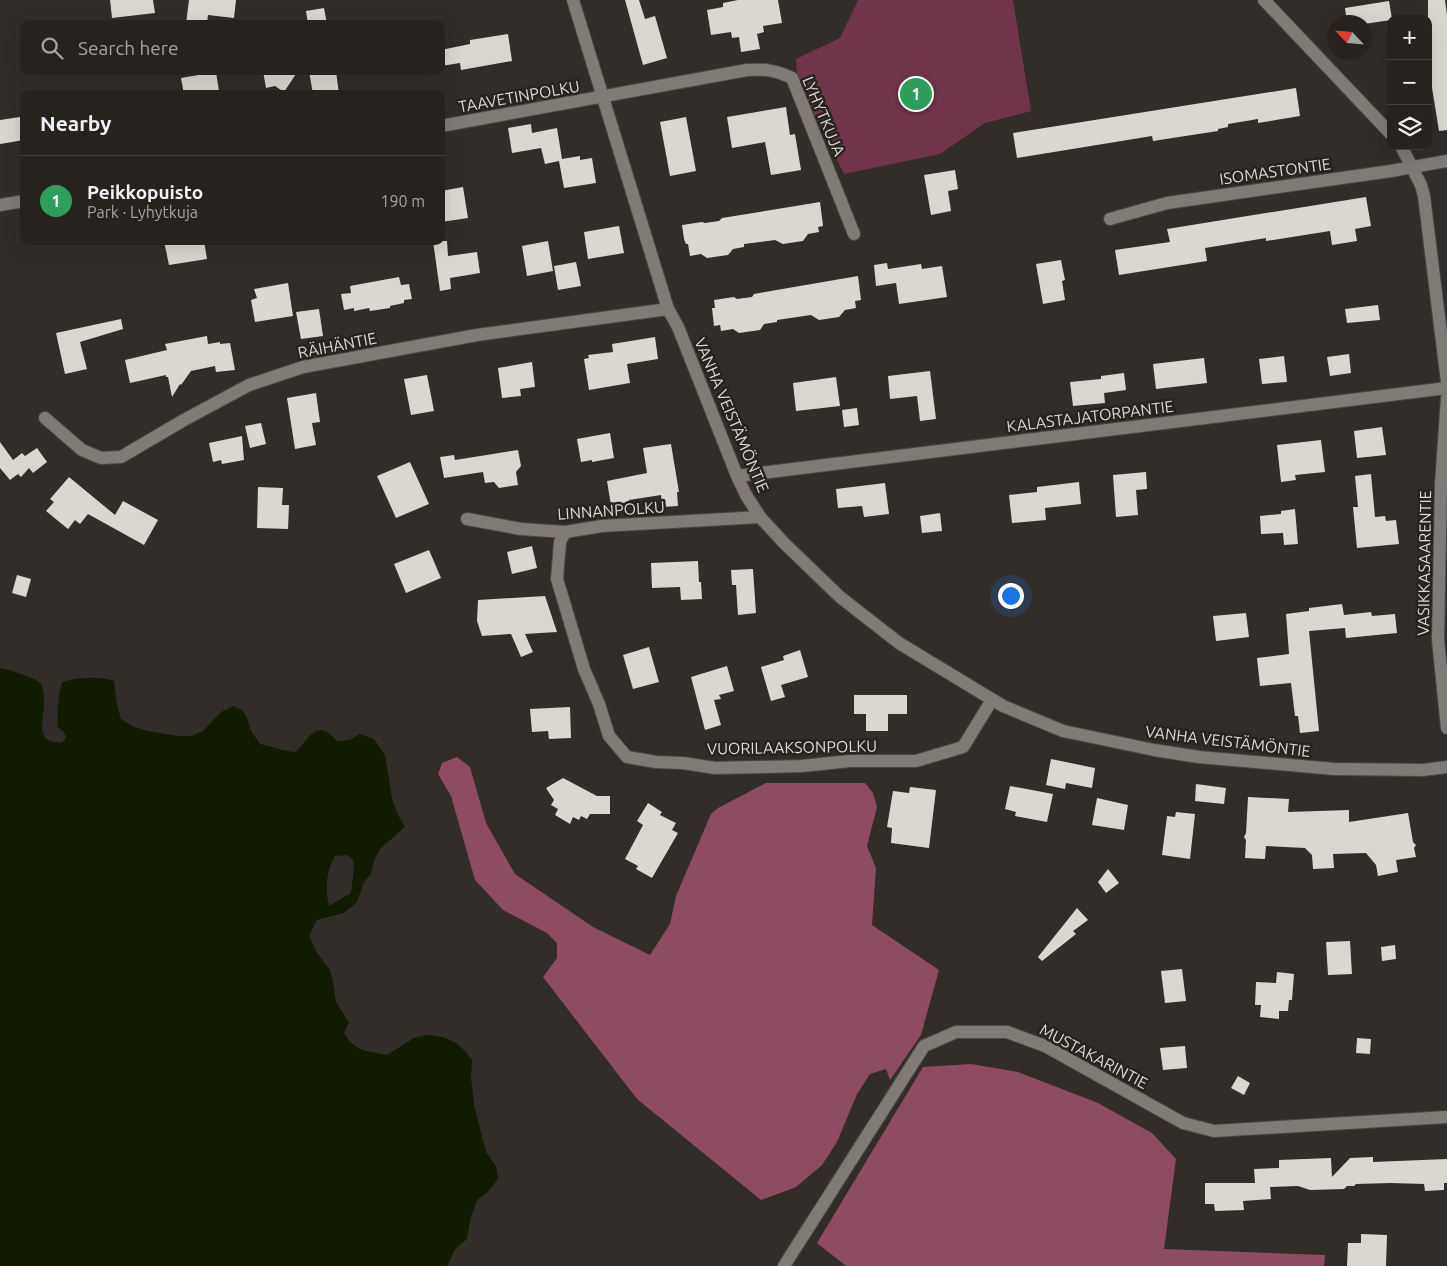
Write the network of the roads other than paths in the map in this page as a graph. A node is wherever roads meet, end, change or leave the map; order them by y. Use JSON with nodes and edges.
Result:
{"nodes":[{"id":1,"x":573,"y":0,"type":"edge"},
{"id":2,"x":1264,"y":0,"type":"edge"},
{"id":3,"x":602,"y":97,"type":"junction"},
{"id":4,"x":445,"y":125,"type":"edge"},
{"id":5,"x":1387,"y":130,"type":"edge"},
{"id":6,"x":1403,"y":150,"type":"edge"},
{"id":7,"x":1447,"y":161,"type":"edge"},
{"id":8,"x":1413,"y":168,"type":"junction"},
{"id":9,"x":20,"y":202,"type":"edge"},
{"id":10,"x":0,"y":205,"type":"edge"},
{"id":11,"x":1110,"y":219,"type":"dead end"},
{"id":12,"x":854,"y":234,"type":"dead end"},
{"id":13,"x":668,"y":309,"type":"junction"},
{"id":14,"x":1447,"y":382,"type":"edge"},
{"id":15,"x":1447,"y":388,"type":"edge"},
{"id":16,"x":1447,"y":398,"type":"edge"},
{"id":17,"x":45,"y":418,"type":"dead end"},
{"id":18,"x":737,"y":476,"type":"junction"},
{"id":19,"x":760,"y":517,"type":"junction"},
{"id":20,"x":467,"y":519,"type":"dead end"},
{"id":21,"x":565,"y":532,"type":"junction"},
{"id":22,"x":1443,"y":640,"type":"edge"},
{"id":23,"x":992,"y":700,"type":"junction"},
{"id":24,"x":1447,"y":728,"type":"edge"},
{"id":25,"x":1447,"y":767,"type":"edge"},
{"id":26,"x":1447,"y":1118,"type":"edge"},
{"id":27,"x":784,"y":1266,"type":"edge"}],
"edges":[{"from":1,"to":3,"type":"street","name":"VANHA VEISTÄMÖNTIE"},
{"from":2,"to":5,"type":"street"},
{"from":3,"to":4,"type":"street","name":"TAAVETINPOLKU"},
{"from":3,"to":12,"type":"street","name":"LYHYTKUJA"},
{"from":3,"to":13,"type":"street","name":"VANHA VEISTÄMÖNTIE"},
{"from":6,"to":8,"type":"street"},
{"from":7,"to":8,"type":"street","name":"ISOMASTONTIE"},
{"from":8,"to":11,"type":"street","name":"ISOMASTONTIE"},
{"from":8,"to":14,"type":"street"},
{"from":9,"to":10,"type":"street"},
{"from":13,"to":17,"type":"street","name":"RÄIHÄNTIE"},
{"from":13,"to":18,"type":"street","name":"VANHA VEISTÄMÖNTIE"},
{"from":15,"to":18,"type":"street","name":"KALASTAJATORPANTIE"},
{"from":16,"to":22,"type":"street","name":"VASIKKASAARENTIE"},
{"from":18,"to":19,"type":"street","name":"VANHA VEISTÄMÖNTIE"},
{"from":19,"to":21,"type":"street","name":"LINNANPOLKU"},
{"from":19,"to":23,"type":"street","name":"VANHA VEISTÄMÖNTIE"},
{"from":20,"to":21,"type":"street","name":"LINNANPOLKU"},
{"from":21,"to":23,"type":"street","name":"VUORILAAKSONPOLKU"},
{"from":22,"to":24,"type":"street","name":"VASIKKASAARENTIE"},
{"from":23,"to":25,"type":"street","name":"VANHA VEISTÄMÖNTIE"},
{"from":26,"to":27,"type":"street","name":"MUSTAKARINTIE"}]}
